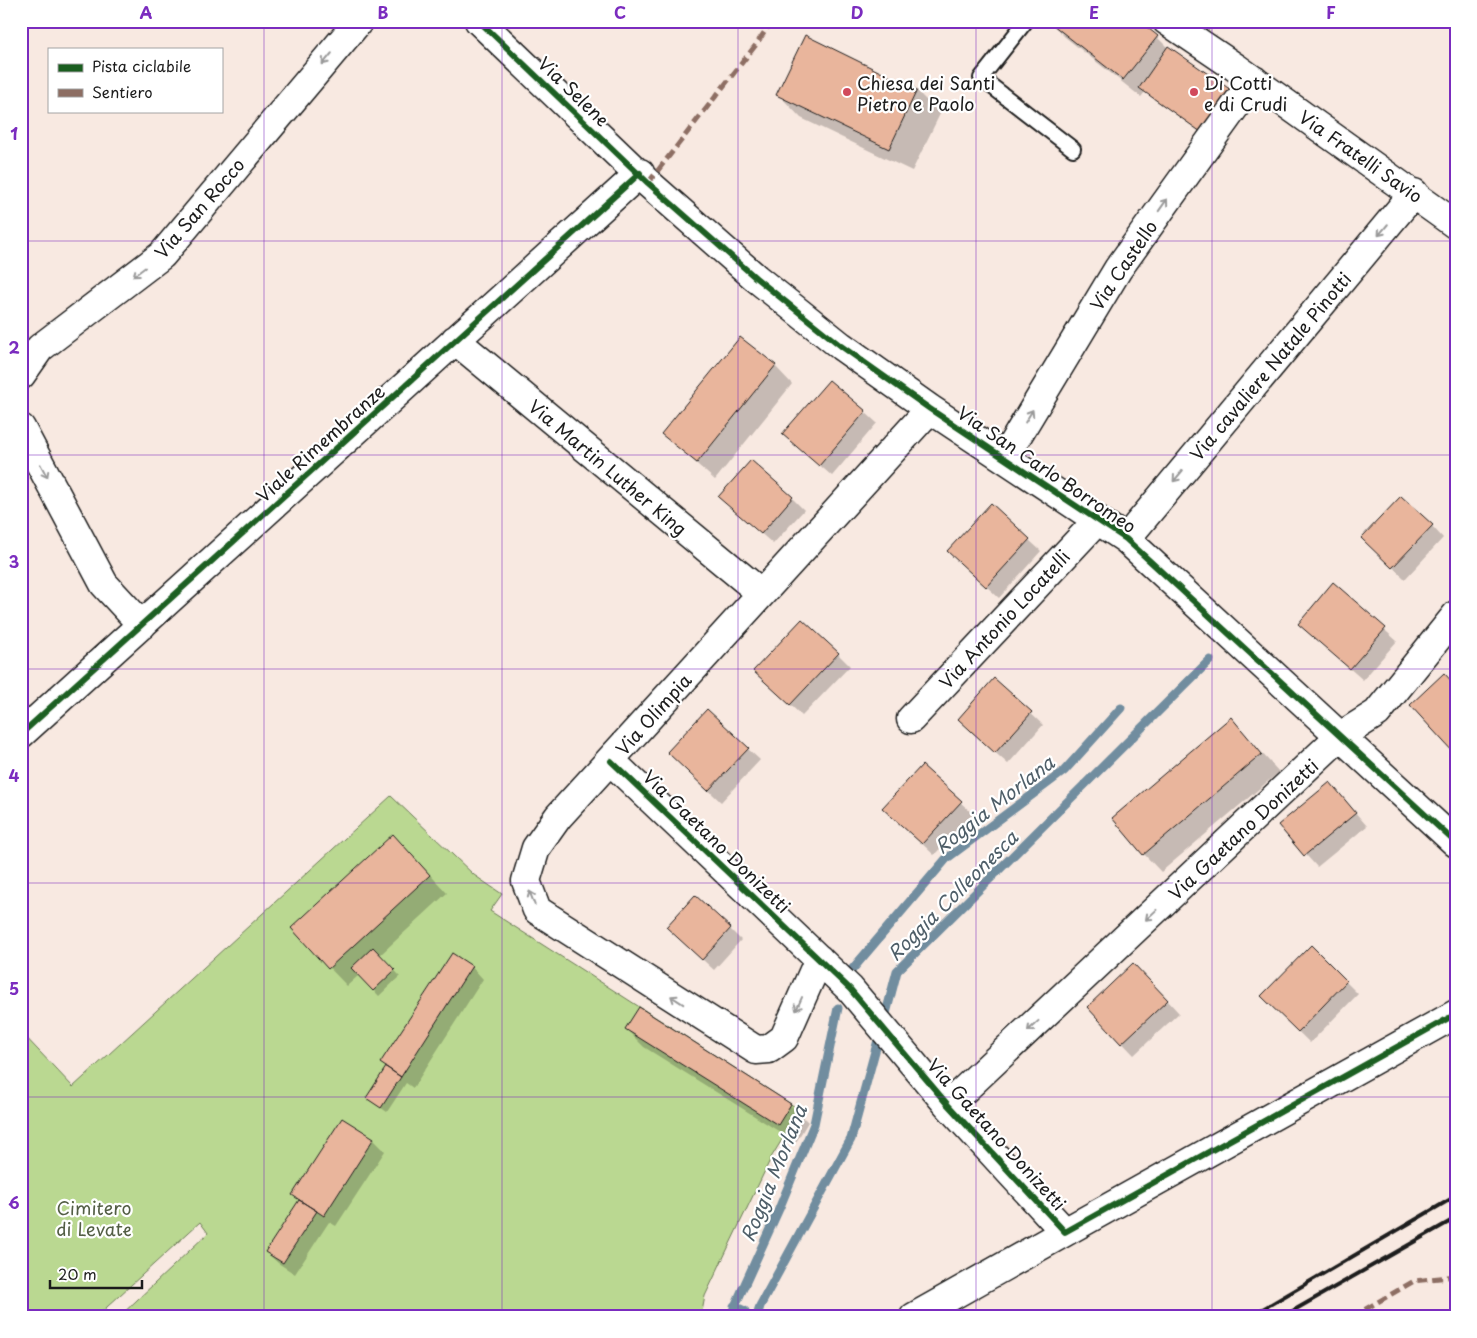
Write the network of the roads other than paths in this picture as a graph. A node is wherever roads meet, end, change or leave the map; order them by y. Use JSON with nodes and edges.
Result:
{"nodes":[{"id":1,"x":359,"y":21,"type":"edge"},
{"id":2,"x":479,"y":21,"type":"edge"},
{"id":3,"x":1026,"y":21,"type":"edge"},
{"id":4,"x":1167,"y":21,"type":"edge"},
{"id":5,"x":1254,"y":80,"type":"junction"},
{"id":6,"x":1073,"y":149,"type":"dead end"},
{"id":7,"x":644,"y":178,"type":"junction"},
{"id":8,"x":1414,"y":193,"type":"junction"},
{"id":9,"x":1456,"y":224,"type":"edge"},
{"id":10,"x":455,"y":340,"type":"junction"},
{"id":11,"x":21,"y":375,"type":"edge"},
{"id":12,"x":930,"y":409,"type":"junction"},
{"id":13,"x":21,"y":428,"type":"edge"},
{"id":14,"x":1004,"y":458,"type":"junction"},
{"id":15,"x":1098,"y":520,"type":"junction"},
{"id":16,"x":1126,"y":539,"type":"junction"},
{"id":17,"x":761,"y":593,"type":"junction"},
{"id":18,"x":1456,"y":614,"type":"edge"},
{"id":19,"x":142,"y":625,"type":"junction"},
{"id":20,"x":910,"y":719,"type":"dead end"},
{"id":21,"x":21,"y":734,"type":"edge"},
{"id":22,"x":1339,"y":737,"type":"junction"},
{"id":23,"x":611,"y":761,"type":"junction"},
{"id":24,"x":1456,"y":843,"type":"edge"},
{"id":25,"x":820,"y":959,"type":"junction"},
{"id":26,"x":1456,"y":1014,"type":"edge"},
{"id":27,"x":948,"y":1105,"type":"junction"},
{"id":28,"x":1065,"y":1232,"type":"junction"},
{"id":29,"x":914,"y":1317,"type":"edge"}],
"edges":[{"from":1,"to":11,"type":"street","name":"Via San Rocco","one_way":true},
{"from":2,"to":7,"type":"street","name":"Via Selene"},
{"from":3,"to":6,"type":"lane"},
{"from":4,"to":5,"type":"street","name":"Via Fratelli Savio"},
{"from":5,"to":8,"type":"street","name":"Via Fratelli Savio"},
{"from":14,"to":5,"type":"street","name":"Via Castello","one_way":true},
{"from":7,"to":10,"type":"street","name":"Viale Rimembranze"},
{"from":7,"to":12,"type":"street","name":"Via San Carlo Borromeo"},
{"from":8,"to":9,"type":"street","name":"Via Fratelli Savio"},
{"from":8,"to":16,"type":"street","name":"Via cavaliere Natale Pinotti","one_way":true},
{"from":10,"to":17,"type":"street","name":"Via Martin Luther King"},
{"from":10,"to":19,"type":"street","name":"Viale Rimembranze"},
{"from":12,"to":14,"type":"street","name":"Via San Carlo Borromeo"},
{"from":12,"to":17,"type":"street","name":"Via Olimpia"},
{"from":13,"to":19,"type":"street","one_way":true},
{"from":14,"to":15,"type":"street","name":"Via San Carlo Borromeo"},
{"from":15,"to":16,"type":"street","name":"Via San Carlo Borromeo"},
{"from":15,"to":20,"type":"street","name":"Via Antonio Locatelli"},
{"from":16,"to":22,"type":"street","name":"Via San Carlo Borromeo"},
{"from":17,"to":23,"type":"street","name":"Via Olimpia"},
{"from":18,"to":22,"type":"street","name":"Via Gaetano Donizetti"},
{"from":19,"to":21,"type":"street","name":"Viale Rimembranze"},
{"from":22,"to":24,"type":"street","name":"Via San Carlo Borromeo"},
{"from":22,"to":27,"type":"street","name":"Via Gaetano Donizetti","one_way":true},
{"from":23,"to":25,"type":"street","name":"Via Gaetano Donizetti"},
{"from":25,"to":23,"type":"street","name":"Via Olimpia","one_way":true},
{"from":25,"to":27,"type":"street","name":"Via Gaetano Donizetti"},
{"from":26,"to":28,"type":"street","name":"Via Gaetano Donizetti"},
{"from":27,"to":28,"type":"street","name":"Via Gaetano Donizetti"},
{"from":28,"to":29,"type":"street","name":"Via Gaetano Donizetti"}]}
